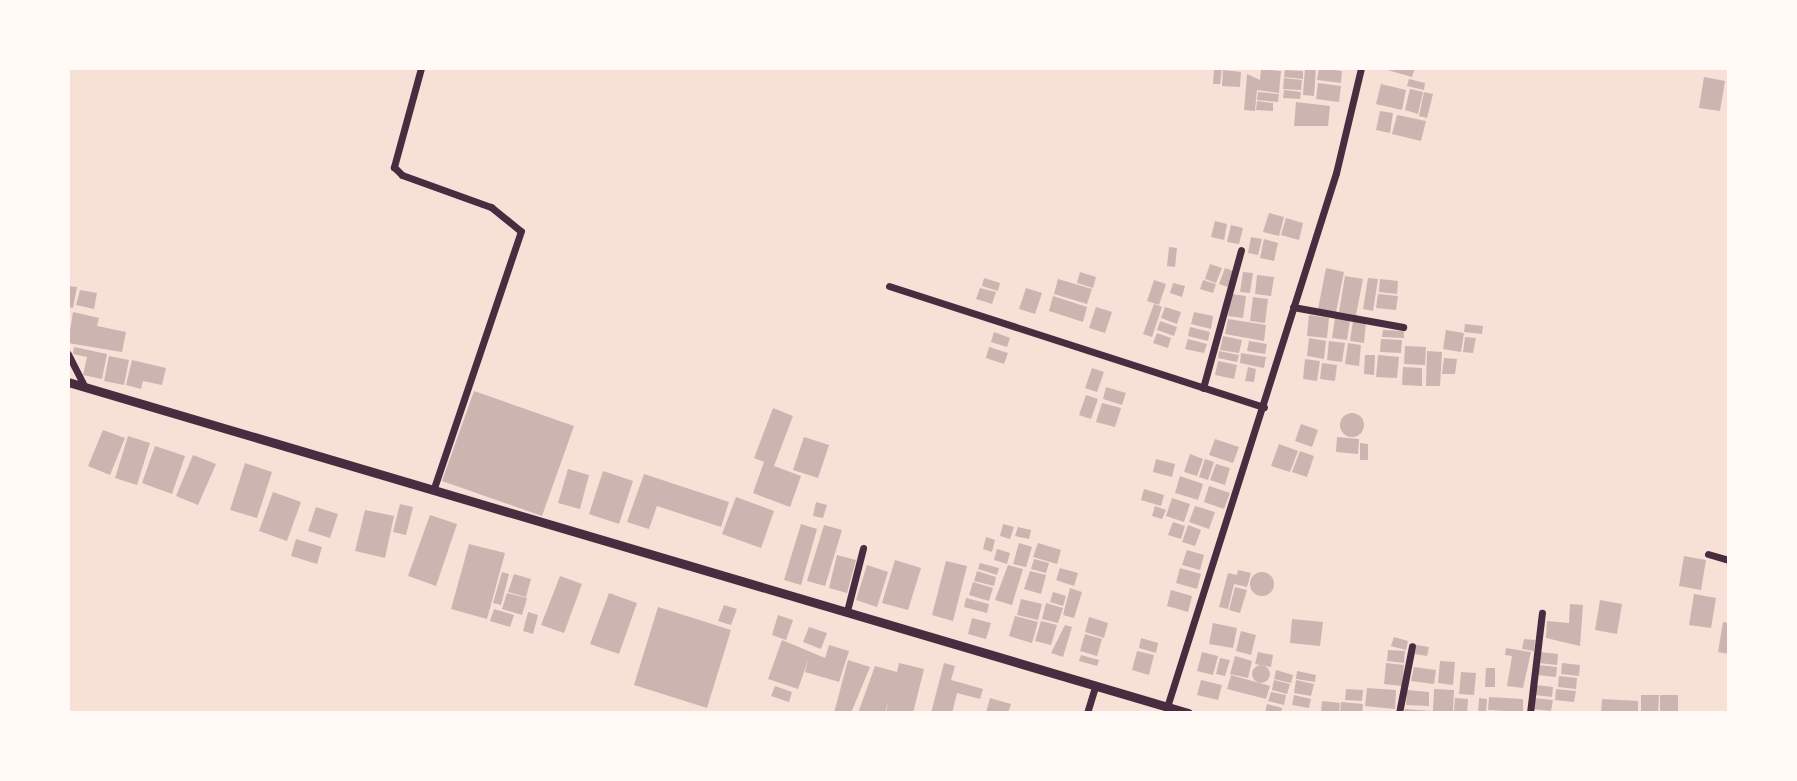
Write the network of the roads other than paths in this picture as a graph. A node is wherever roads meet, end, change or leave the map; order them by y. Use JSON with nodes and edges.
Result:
{"nodes":[{"id":1,"x":421,"y":68,"type":"edge"},
{"id":2,"x":1361,"y":68,"type":"edge"},
{"id":3,"x":1241,"y":250,"type":"dead end"},
{"id":4,"x":889,"y":286,"type":"dead end"},
{"id":5,"x":1293,"y":307,"type":"junction"},
{"id":6,"x":1403,"y":327,"type":"dead end"},
{"id":7,"x":68,"y":354,"type":"edge"},
{"id":8,"x":76,"y":384,"type":"edge"},
{"id":9,"x":1203,"y":388,"type":"junction"},
{"id":10,"x":1264,"y":407,"type":"junction"},
{"id":11,"x":434,"y":488,"type":"junction"},
{"id":12,"x":863,"y":548,"type":"dead end"},
{"id":13,"x":1708,"y":554,"type":"dead end"},
{"id":14,"x":1729,"y":560,"type":"edge"},
{"id":15,"x":847,"y":611,"type":"junction"},
{"id":16,"x":1542,"y":613,"type":"dead end"},
{"id":17,"x":1412,"y":646,"type":"dead end"},
{"id":18,"x":1095,"y":686,"type":"junction"},
{"id":19,"x":1167,"y":707,"type":"junction"},
{"id":20,"x":1087,"y":713,"type":"edge"},
{"id":21,"x":1188,"y":713,"type":"edge"},
{"id":22,"x":1399,"y":713,"type":"edge"},
{"id":23,"x":1530,"y":713,"type":"edge"}],
"edges":[{"from":1,"to":11,"type":"street"},
{"from":2,"to":5,"type":"street"},
{"from":3,"to":9,"type":"street"},
{"from":4,"to":9,"type":"street"},
{"from":5,"to":6,"type":"street"},
{"from":5,"to":10,"type":"street"},
{"from":7,"to":8,"type":"street"},
{"from":8,"to":11,"type":"main road"},
{"from":9,"to":10,"type":"street"},
{"from":10,"to":19,"type":"street"},
{"from":11,"to":15,"type":"main road"},
{"from":12,"to":15,"type":"street"},
{"from":13,"to":14,"type":"street"},
{"from":15,"to":18,"type":"main road"},
{"from":16,"to":23,"type":"street"},
{"from":17,"to":22,"type":"street"},
{"from":18,"to":19,"type":"main road"},
{"from":18,"to":20,"type":"street"},
{"from":19,"to":21,"type":"main road"}]}
